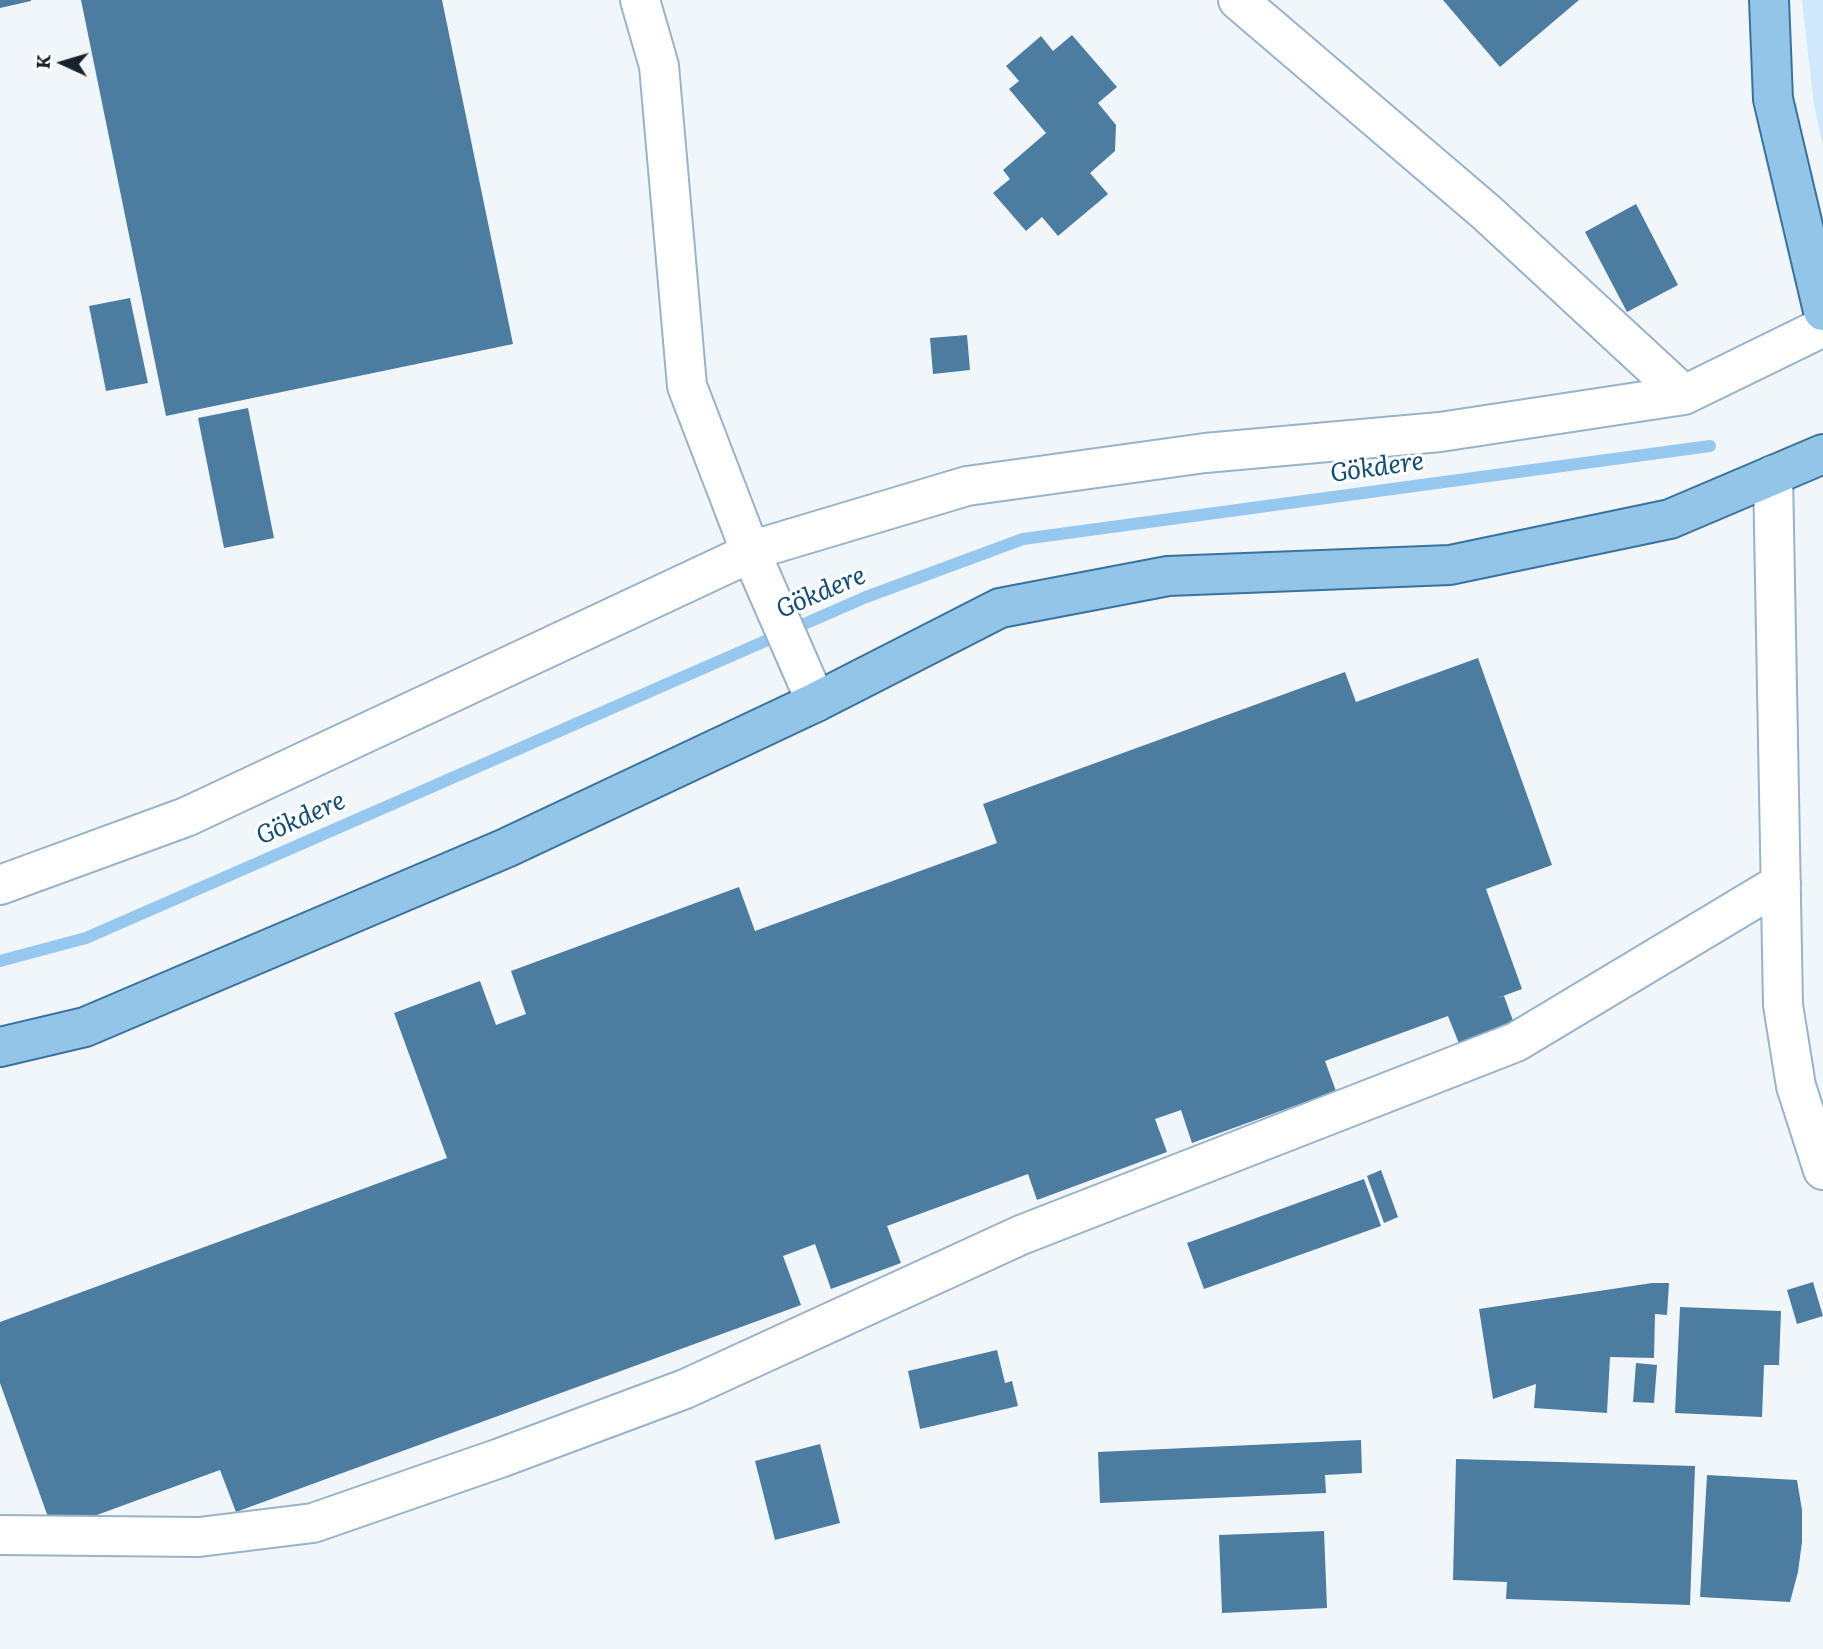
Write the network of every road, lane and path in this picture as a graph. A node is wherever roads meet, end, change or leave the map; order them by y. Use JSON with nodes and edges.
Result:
{"nodes":[{"id":1,"x":640,"y":0,"type":"edge"},
{"id":2,"x":1238,"y":0,"type":"edge"},
{"id":3,"x":1769,"y":0,"type":"edge"},
{"id":4,"x":1823,"y":311,"type":"edge"},
{"id":5,"x":1823,"y":327,"type":"edge"},
{"id":6,"x":1684,"y":395,"type":"junction"},
{"id":7,"x":1823,"y":454,"type":"edge"},
{"id":8,"x":1773,"y":475,"type":"junction"},
{"id":9,"x":751,"y":553,"type":"junction"},
{"id":10,"x":816,"y":702,"type":"junction"},
{"id":11,"x":1781,"y":883,"type":"junction"},
{"id":12,"x":0,"y":884,"type":"edge"},
{"id":13,"x":0,"y":1047,"type":"edge"},
{"id":14,"x":1823,"y":1170,"type":"edge"},
{"id":15,"x":0,"y":1535,"type":"edge"}],
"edges":[{"from":1,"to":9,"type":"street"},
{"from":2,"to":6,"type":"street"},
{"from":3,"to":4,"type":"main road"},
{"from":5,"to":6,"type":"street"},
{"from":6,"to":9,"type":"street"},
{"from":7,"to":8,"type":"main road"},
{"from":8,"to":10,"type":"main road"},
{"from":8,"to":11,"type":"street"},
{"from":9,"to":10,"type":"street"},
{"from":9,"to":12,"type":"street"},
{"from":10,"to":13,"type":"main road"},
{"from":11,"to":14,"type":"street"},
{"from":11,"to":15,"type":"street"}]}
